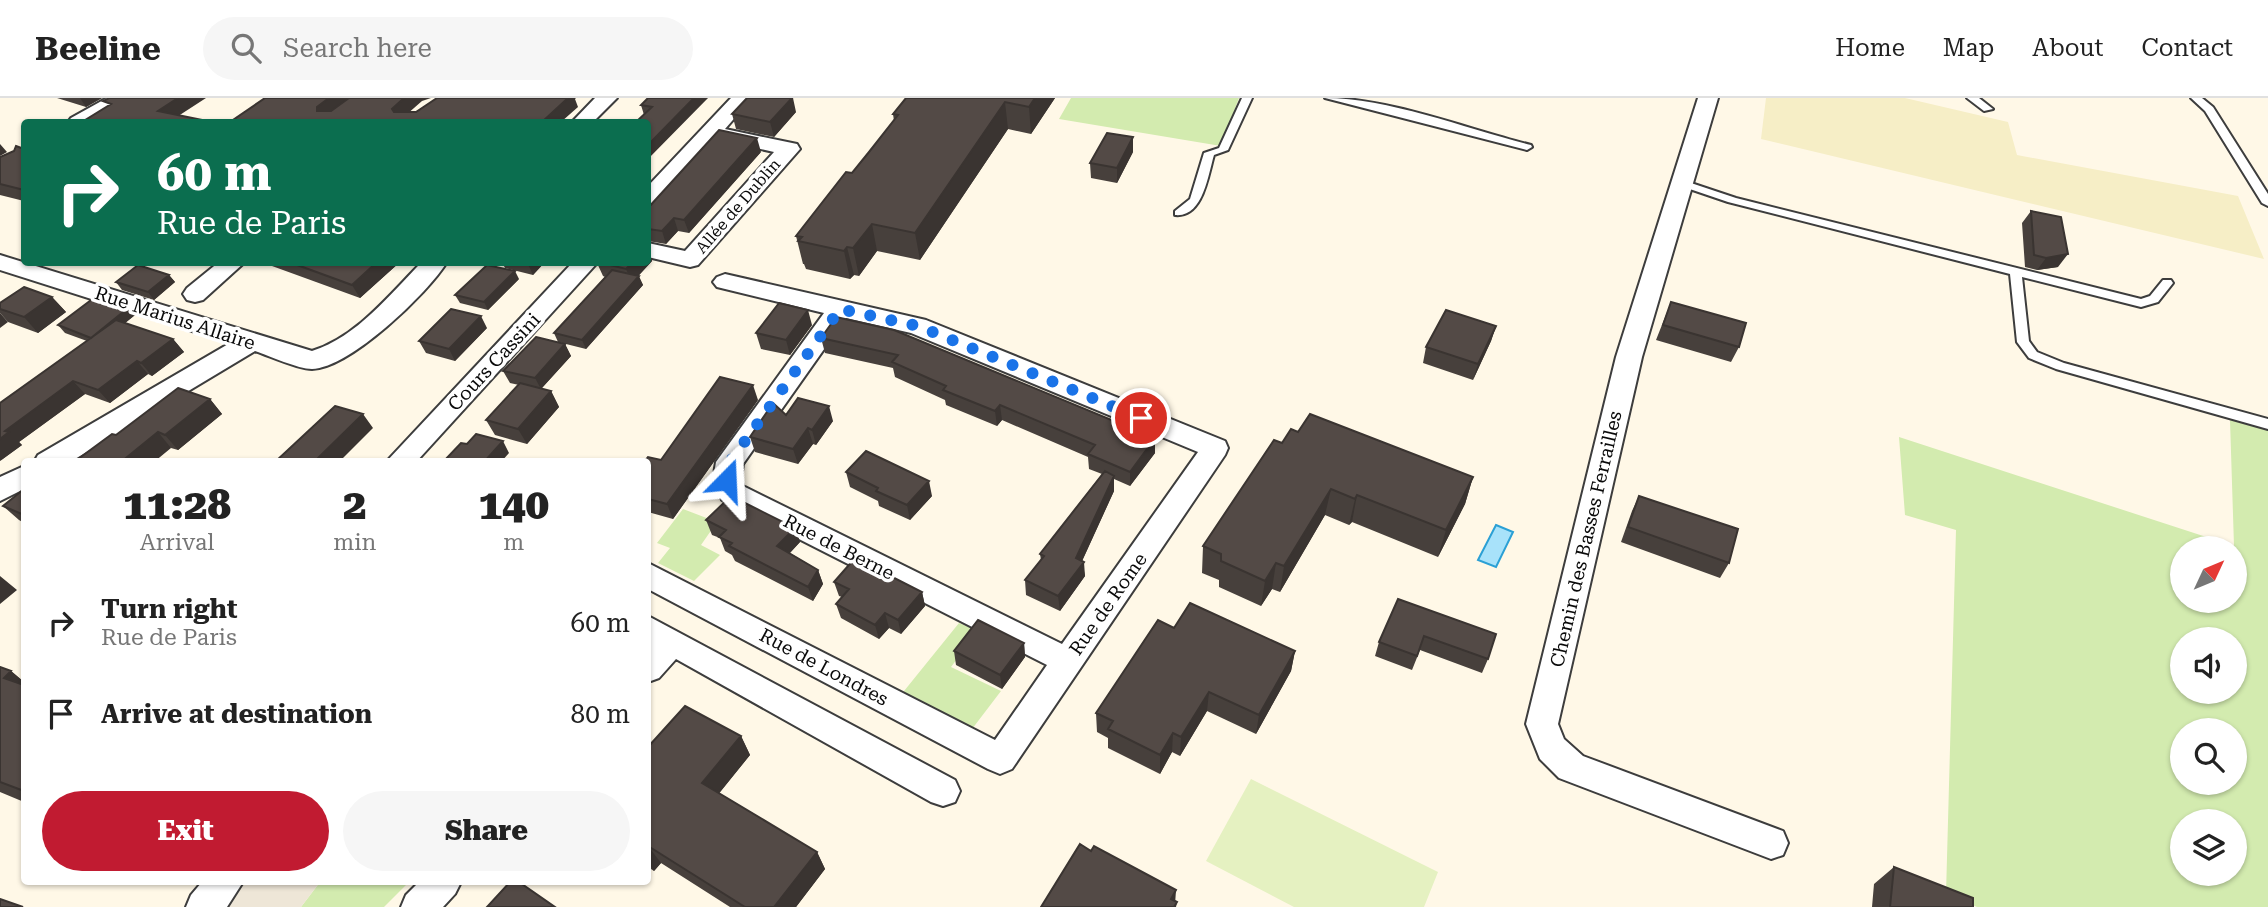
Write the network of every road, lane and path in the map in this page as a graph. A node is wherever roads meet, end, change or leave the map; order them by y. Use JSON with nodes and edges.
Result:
{"nodes":[{"id":1,"x":122,"y":98,"type":"edge"},
{"id":2,"x":607,"y":98,"type":"edge"},
{"id":3,"x":741,"y":98,"type":"edge"},
{"id":4,"x":1247,"y":98,"type":"edge"},
{"id":5,"x":1330,"y":98,"type":"edge"},
{"id":6,"x":1707,"y":98,"type":"edge"},
{"id":7,"x":1972,"y":98,"type":"edge"},
{"id":8,"x":2196,"y":98,"type":"edge"},
{"id":9,"x":1989,"y":109,"type":"dead end"},
{"id":10,"x":84,"y":119,"type":"edge"},
{"id":11,"x":585,"y":119,"type":"edge"},
{"id":12,"x":710,"y":132,"type":"junction"},
{"id":13,"x":1527,"y":147,"type":"dead end"},
{"id":14,"x":1682,"y":183,"type":"junction"},
{"id":15,"x":651,"y":195,"type":"edge"},
{"id":16,"x":2268,"y":203,"type":"edge"},
{"id":17,"x":1179,"y":213,"type":"dead end"},
{"id":18,"x":651,"y":251,"type":"edge"},
{"id":19,"x":11,"y":266,"type":"edge"},
{"id":20,"x":229,"y":266,"type":"edge"},
{"id":21,"x":432,"y":266,"type":"edge"},
{"id":22,"x":583,"y":266,"type":"edge"},
{"id":23,"x":2016,"y":273,"type":"junction"},
{"id":24,"x":725,"y":282,"type":"dead end"},
{"id":25,"x":0,"y":283,"type":"edge"},
{"id":26,"x":2167,"y":284,"type":"dead end"},
{"id":27,"x":195,"y":294,"type":"dead end"},
{"id":28,"x":840,"y":309,"type":"junction"},
{"id":29,"x":251,"y":342,"type":"junction"},
{"id":30,"x":2268,"y":424,"type":"edge"},
{"id":31,"x":55,"y":458,"type":"edge"},
{"id":32,"x":404,"y":458,"type":"edge"},
{"id":33,"x":21,"y":478,"type":"edge"},
{"id":34,"x":0,"y":490,"type":"edge"},
{"id":35,"x":651,"y":577,"type":"edge"},
{"id":36,"x":660,"y":636,"type":"edge"},
{"id":37,"x":651,"y":661,"type":"edge"},
{"id":38,"x":1068,"y":661,"type":"junction"},
{"id":39,"x":1000,"y":759,"type":"joint"},
{"id":40,"x":943,"y":791,"type":"dead end"},
{"id":41,"x":1771,"y":843,"type":"dead end"},
{"id":42,"x":222,"y":885,"type":"edge"},
{"id":43,"x":440,"y":885,"type":"edge"},
{"id":44,"x":204,"y":907,"type":"edge"},
{"id":45,"x":419,"y":907,"type":"edge"}],
"edges":[{"from":1,"to":10,"type":"street"},
{"from":2,"to":11,"type":"street"},
{"from":3,"to":12,"type":"street"},
{"from":4,"to":17,"type":"lane"},
{"from":5,"to":13,"type":"lane"},
{"from":6,"to":14,"type":"street","name":"Chemin des Basses Ferrailles"},
{"from":7,"to":9,"type":"lane"},
{"from":8,"to":16,"type":"lane"},
{"from":12,"to":15,"type":"street"},
{"from":12,"to":18,"type":"street","name":"Allée de Dublin"},
{"from":14,"to":23,"type":"lane"},
{"from":14,"to":41,"type":"street","name":"Chemin des Basses Ferrailles"},
{"from":19,"to":25,"type":"street"},
{"from":19,"to":29,"type":"street","name":"Rue Marius Allaire"},
{"from":20,"to":27,"type":"street"},
{"from":21,"to":29,"type":"street","name":"Rue Marius Allaire"},
{"from":22,"to":32,"type":"street","name":"Cours Cassini"},
{"from":23,"to":26,"type":"lane"},
{"from":23,"to":30,"type":"lane"},
{"from":24,"to":28,"type":"street"},
{"from":28,"to":38,"type":"street","name":"Rue de Berne"},
{"from":28,"to":38,"type":"street","name":"Rue de Rome"},
{"from":29,"to":31,"type":"street"},
{"from":33,"to":34,"type":"street"},
{"from":35,"to":39,"type":"street","name":"Rue de Londres"},
{"from":36,"to":37,"type":"street"},
{"from":36,"to":40,"type":"street"},
{"from":38,"to":39,"type":"street","name":"Rue de Rome"},
{"from":42,"to":44,"type":"street"},
{"from":43,"to":45,"type":"street"}]}
